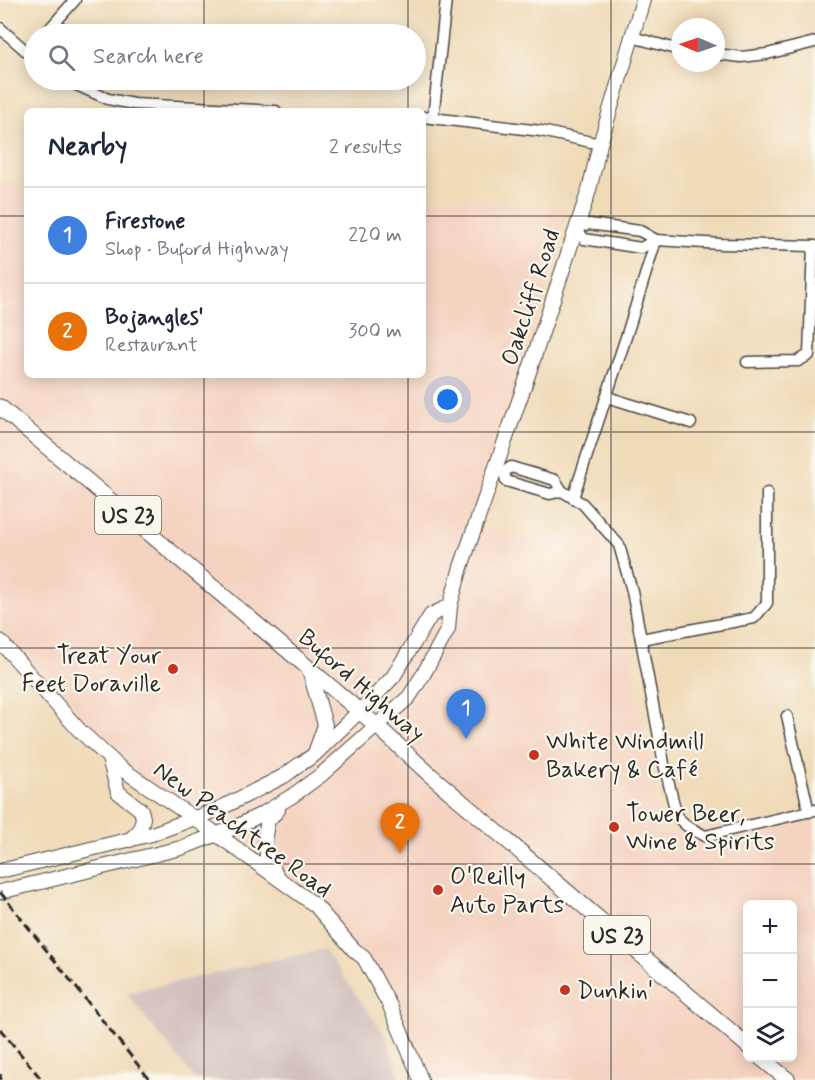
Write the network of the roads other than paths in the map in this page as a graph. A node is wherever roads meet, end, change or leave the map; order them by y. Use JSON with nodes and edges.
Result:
{"nodes":[{"id":1,"x":75,"y":0,"type":"edge"},
{"id":2,"x":446,"y":0,"type":"edge"},
{"id":3,"x":644,"y":0,"type":"edge"},
{"id":4,"x":54,"y":24,"type":"edge"},
{"id":5,"x":0,"y":28,"type":"edge"},
{"id":6,"x":632,"y":37,"type":"junction"},
{"id":7,"x":815,"y":42,"type":"edge"},
{"id":8,"x":24,"y":46,"type":"edge"},
{"id":9,"x":671,"y":48,"type":"edge"},
{"id":10,"x":725,"y":55,"type":"edge"},
{"id":11,"x":88,"y":90,"type":"edge"},
{"id":12,"x":215,"y":108,"type":"edge"},
{"id":13,"x":428,"y":118,"type":"edge"},
{"id":14,"x":600,"y":144,"type":"junction"},
{"id":15,"x":576,"y":228,"type":"junction"},
{"id":16,"x":656,"y":240,"type":"junction"},
{"id":17,"x":814,"y":246,"type":"edge"},
{"id":18,"x":747,"y":362,"type":"dead end"},
{"id":19,"x":607,"y":397,"type":"junction"},
{"id":20,"x":0,"y":407,"type":"edge"},
{"id":21,"x":690,"y":423,"type":"dead end"},
{"id":22,"x":500,"y":471,"type":"junction"},
{"id":23,"x":767,"y":494,"type":"dead end"},
{"id":24,"x":573,"y":498,"type":"junction"},
{"id":25,"x":450,"y":606,"type":"junction"},
{"id":26,"x":641,"y":639,"type":"junction"},
{"id":27,"x":0,"y":641,"type":"edge"},
{"id":28,"x":309,"y":669,"type":"junction"},
{"id":29,"x":359,"y":711,"type":"junction"},
{"id":30,"x":787,"y":716,"type":"dead end"},
{"id":31,"x":377,"y":726,"type":"junction"},
{"id":32,"x":314,"y":755,"type":"junction"},
{"id":33,"x":109,"y":758,"type":"junction"},
{"id":34,"x":292,"y":796,"type":"junction"},
{"id":35,"x":812,"y":811,"type":"edge"},
{"id":36,"x":194,"y":818,"type":"junction"},
{"id":37,"x":216,"y":834,"type":"junction"},
{"id":38,"x":130,"y":840,"type":"junction"},
{"id":39,"x":0,"y":871,"type":"edge"},
{"id":40,"x":278,"y":878,"type":"junction"},
{"id":41,"x":0,"y":892,"type":"edge"},
{"id":42,"x":743,"y":1043,"type":"edge"},
{"id":43,"x":766,"y":1062,"type":"edge"},
{"id":44,"x":421,"y":1080,"type":"edge"},
{"id":45,"x":788,"y":1080,"type":"edge"}],
"edges":[{"from":1,"to":4,"type":"street"},
{"from":2,"to":13,"type":"street"},
{"from":3,"to":6,"type":"main road","name":"Oakcliff Road"},
{"from":5,"to":8,"type":"street"},
{"from":6,"to":9,"type":"street"},
{"from":6,"to":14,"type":"main road","name":"Oakcliff Road"},
{"from":7,"to":10,"type":"street"},
{"from":11,"to":12,"type":"street"},
{"from":13,"to":14,"type":"street"},
{"from":14,"to":15,"type":"main road","name":"Oakcliff Road"},
{"from":15,"to":16,"type":"street"},
{"from":15,"to":16,"type":"street"},
{"from":15,"to":22,"type":"main road","name":"Oakcliff Road"},
{"from":16,"to":17,"type":"street"},
{"from":16,"to":19,"type":"street"},
{"from":17,"to":18,"type":"street"},
{"from":19,"to":21,"type":"street"},
{"from":19,"to":24,"type":"street"},
{"from":20,"to":28,"type":"main road","name":"Buford Highway","number":"US 23"},
{"from":22,"to":24,"type":"street"},
{"from":22,"to":25,"type":"main road","name":"Oakcliff Road"},
{"from":23,"to":26,"type":"street"},
{"from":24,"to":26,"type":"street"},
{"from":25,"to":29,"type":"main road"},
{"from":25,"to":31,"type":"main road","name":"Oakcliff Road"},
{"from":26,"to":35,"type":"street"},
{"from":27,"to":33,"type":"main road","name":"New Peachtree Road"},
{"from":28,"to":29,"type":"main road","name":"Buford Highway","number":"US 23"},
{"from":28,"to":32,"type":"main road"},
{"from":29,"to":31,"type":"main road","name":"Buford Highway","number":"US 23"},
{"from":29,"to":32,"type":"main road"},
{"from":30,"to":35,"type":"street"},
{"from":31,"to":34,"type":"main road","name":"Oakcliff Road"},
{"from":31,"to":42,"type":"main road","name":"Buford Highway","number":"US 23"},
{"from":32,"to":36,"type":"main road"},
{"from":33,"to":36,"type":"main road","name":"New Peachtree Road"},
{"from":33,"to":38,"type":"main road"},
{"from":34,"to":37,"type":"main road","name":"Oakcliff Road"},
{"from":34,"to":40,"type":"main road"},
{"from":36,"to":37,"type":"main road","name":"New Peachtree Road"},
{"from":36,"to":38,"type":"main road"},
{"from":37,"to":40,"type":"main road","name":"New Peachtree Road"},
{"from":37,"to":41,"type":"main road","name":"Oakcliff Road"},
{"from":38,"to":39,"type":"main road"},
{"from":40,"to":44,"type":"main road","name":"New Peachtree Road"},
{"from":43,"to":45,"type":"main road"}]}
